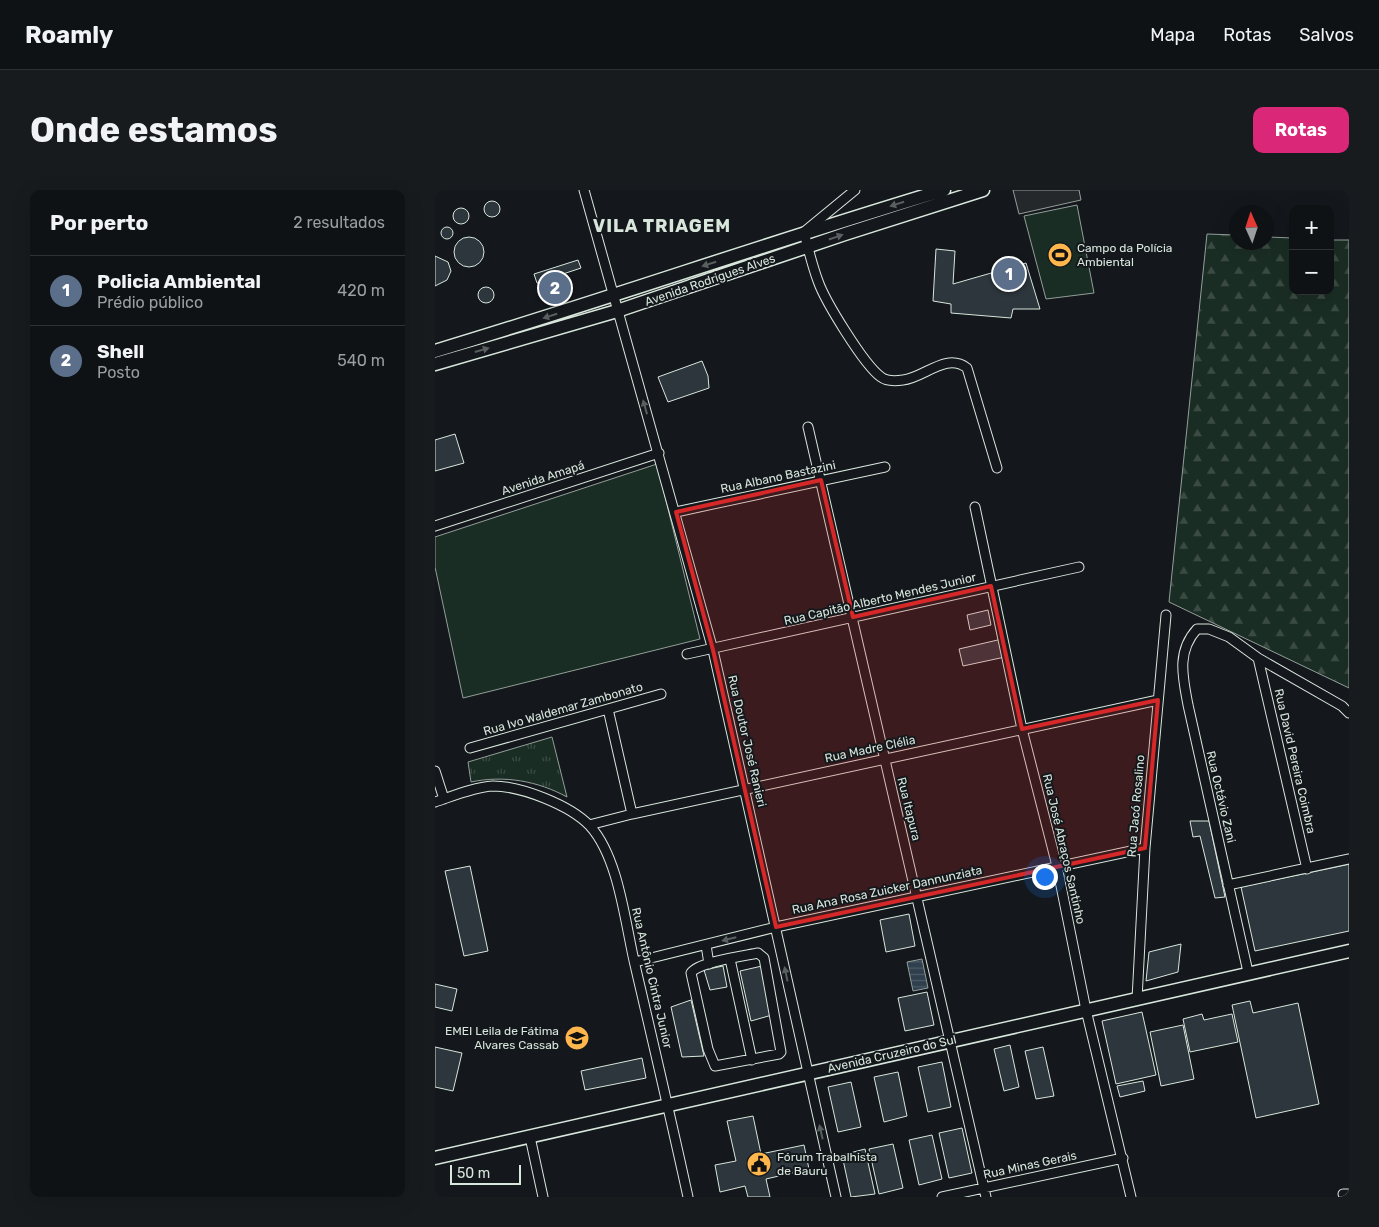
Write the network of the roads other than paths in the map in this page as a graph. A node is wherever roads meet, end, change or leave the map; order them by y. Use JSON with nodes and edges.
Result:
{"nodes":[{"id":1,"x":584,"y":190,"type":"edge"},
{"id":2,"x":855,"y":190,"type":"edge"},
{"id":3,"x":944,"y":190,"type":"edge"},
{"id":4,"x":983,"y":190,"type":"edge"},
{"id":5,"x":804,"y":232,"type":"junction"},
{"id":6,"x":807,"y":247,"type":"junction"},
{"id":7,"x":738,"y":254,"type":"junction"},
{"id":8,"x":744,"y":268,"type":"junction"},
{"id":9,"x":613,"y":296,"type":"junction"},
{"id":10,"x":617,"y":311,"type":"junction"},
{"id":11,"x":435,"y":351,"type":"edge"},
{"id":12,"x":435,"y":364,"type":"edge"},
{"id":13,"x":808,"y":427,"type":"dead end"},
{"id":14,"x":659,"y":453,"type":"junction"},
{"id":15,"x":885,"y":467,"type":"dead end"},
{"id":16,"x":997,"y":468,"type":"dead end"},
{"id":17,"x":821,"y":480,"type":"junction"},
{"id":18,"x":975,"y":507,"type":"dead end"},
{"id":19,"x":676,"y":512,"type":"junction"},
{"id":20,"x":435,"y":526,"type":"edge"},
{"id":21,"x":1079,"y":567,"type":"dead end"},
{"id":22,"x":991,"y":586,"type":"junction"},
{"id":23,"x":1166,"y":616,"type":"dead end"},
{"id":24,"x":853,"y":617,"type":"junction"},
{"id":25,"x":713,"y":650,"type":"junction"},
{"id":26,"x":687,"y":654,"type":"dead end"},
{"id":27,"x":1258,"y":658,"type":"junction"},
{"id":28,"x":661,"y":694,"type":"dead end"},
{"id":29,"x":1158,"y":700,"type":"junction"},
{"id":30,"x":608,"y":709,"type":"junction"},
{"id":31,"x":1349,"y":713,"type":"edge"},
{"id":32,"x":1022,"y":729,"type":"junction"},
{"id":33,"x":471,"y":748,"type":"dead end"},
{"id":34,"x":884,"y":759,"type":"junction"},
{"id":35,"x":435,"y":770,"type":"edge"},
{"id":36,"x":744,"y":789,"type":"junction"},
{"id":37,"x":439,"y":801,"type":"edge"},
{"id":38,"x":632,"y":814,"type":"junction"},
{"id":39,"x":589,"y":825,"type":"junction"},
{"id":40,"x":1145,"y":848,"type":"junction"},
{"id":41,"x":1349,"y":859,"type":"edge"},
{"id":42,"x":1057,"y":866,"type":"junction"},
{"id":43,"x":1307,"y":869,"type":"junction"},
{"id":44,"x":1228,"y":885,"type":"junction"},
{"id":45,"x":917,"y":896,"type":"junction"},
{"id":46,"x":776,"y":927,"type":"junction"},
{"id":47,"x":706,"y":944,"type":"junction"},
{"id":48,"x":1349,"y":951,"type":"edge"},
{"id":49,"x":730,"y":959,"type":"junction"},
{"id":50,"x":635,"y":962,"type":"junction"},
{"id":51,"x":709,"y":964,"type":"junction"},
{"id":52,"x":1249,"y":972,"type":"junction"},
{"id":53,"x":1137,"y":999,"type":"junction"},
{"id":54,"x":1085,"y":1010,"type":"junction"},
{"id":55,"x":948,"y":1041,"type":"junction"},
{"id":56,"x":752,"y":1060,"type":"junction"},
{"id":57,"x":808,"y":1073,"type":"junction"},
{"id":58,"x":668,"y":1104,"type":"junction"},
{"id":59,"x":530,"y":1137,"type":"junction"},
{"id":60,"x":435,"y":1158,"type":"edge"},
{"id":61,"x":1123,"y":1158,"type":"junction"},
{"id":62,"x":985,"y":1192,"type":"edge"},
{"id":63,"x":543,"y":1197,"type":"edge"},
{"id":64,"x":688,"y":1197,"type":"edge"},
{"id":65,"x":836,"y":1197,"type":"edge"},
{"id":66,"x":942,"y":1197,"type":"edge"},
{"id":67,"x":1131,"y":1197,"type":"edge"}],
"edges":[{"from":1,"to":9,"type":"street","name":"Rua Doutor José Ranieri"},
{"from":2,"to":5,"type":"street"},
{"from":3,"to":5,"type":"main road","name":"Avenida Rodrigues Alves","one_way":true},
{"from":6,"to":4,"type":"main road","name":"Avenida Rodrigues Alves","one_way":true},
{"from":5,"to":6,"type":"street"},
{"from":5,"to":7,"type":"main road","name":"Avenida Rodrigues Alves"},
{"from":6,"to":8,"type":"main road","name":"Avenida Rodrigues Alves"},
{"from":6,"to":16,"type":"street"},
{"from":7,"to":8,"type":"main road"},
{"from":7,"to":9,"type":"main road","name":"Avenida Rodrigues Alves","one_way":true},
{"from":8,"to":10,"type":"main road","name":"Avenida Rodrigues Alves"},
{"from":9,"to":10,"type":"street","name":"Rua Doutor José Ranieri"},
{"from":9,"to":11,"type":"main road","name":"Avenida Rodrigues Alves","one_way":true},
{"from":12,"to":10,"type":"main road","name":"Avenida Rodrigues Alves","one_way":true},
{"from":14,"to":10,"type":"street","name":"Rua Doutor José Ranieri","one_way":true},
{"from":13,"to":17,"type":"street","name":"Rua Itapura"},
{"from":14,"to":19,"type":"street","name":"Rua Doutor José Ranieri"},
{"from":14,"to":20,"type":"street","name":"Avenida Amapá"},
{"from":15,"to":17,"type":"street","name":"Rua Albano Bastazini"},
{"from":17,"to":19,"type":"street","name":"Rua Albano Bastazini"},
{"from":17,"to":24,"type":"street","name":"Rua Itapura"},
{"from":18,"to":22,"type":"street","name":"Rua José Abraços Santinho"},
{"from":19,"to":25,"type":"street","name":"Rua Doutor José Ranieri"},
{"from":21,"to":22,"type":"street","name":"Rua Capitão Alberto Mendes Junior"},
{"from":22,"to":24,"type":"street","name":"Rua Capitão Alberto Mendes Junior"},
{"from":22,"to":32,"type":"street","name":"Rua José Abraços Santinho"},
{"from":23,"to":29,"type":"street","name":"Rua Jacó Rosalino"},
{"from":24,"to":25,"type":"street","name":"Rua Capitão Alberto Mendes Junior"},
{"from":24,"to":34,"type":"street","name":"Rua Itapura"},
{"from":25,"to":26,"type":"street","name":"Rua Capitão Alberto Mendes Junior"},
{"from":25,"to":36,"type":"street","name":"Rua Doutor José Ranieri"},
{"from":27,"to":31,"type":"street"},
{"from":27,"to":43,"type":"street","name":"Rua David Pereira Coimbra"},
{"from":27,"to":44,"type":"street","name":"Rua Octávio Zani"},
{"from":28,"to":30,"type":"street","name":"Rua Ivo Waldemar Zambonato"},
{"from":29,"to":32,"type":"street","name":"Rua Madre Clélia"},
{"from":29,"to":40,"type":"street","name":"Rua Jacó Rosalino"},
{"from":30,"to":33,"type":"street","name":"Rua Ivo Waldemar Zambonato"},
{"from":30,"to":38,"type":"street"},
{"from":32,"to":34,"type":"street","name":"Rua Madre Clélia"},
{"from":32,"to":42,"type":"street","name":"Rua José Abraços Santinho"},
{"from":34,"to":36,"type":"street","name":"Rua Madre Clélia"},
{"from":34,"to":45,"type":"street","name":"Rua Itapura"},
{"from":35,"to":37,"type":"street"},
{"from":36,"to":38,"type":"street","name":"Rua Madre Clélia"},
{"from":36,"to":46,"type":"street","name":"Rua Doutor José Ranieri"},
{"from":37,"to":39,"type":"street"},
{"from":38,"to":39,"type":"street","name":"Rua Madre Clélia"},
{"from":39,"to":50,"type":"street","name":"Rua Antônio Cintra Junior"},
{"from":40,"to":42,"type":"street","name":"Rua Ana Rosa Zuicker Dannunziata"},
{"from":40,"to":53,"type":"street","name":"Rua Jacó Rosalino"},
{"from":41,"to":43,"type":"street"},
{"from":42,"to":45,"type":"street","name":"Rua Ana Rosa Zuicker Dannunziata"},
{"from":42,"to":54,"type":"street","name":"Rua José Abraços Santinho"},
{"from":43,"to":44,"type":"street"},
{"from":44,"to":52,"type":"street","name":"Rua Octávio Zani"},
{"from":45,"to":46,"type":"street","name":"Rua Ana Rosa Zuicker Dannunziata"},
{"from":45,"to":55,"type":"street","name":"Rua Itapura"},
{"from":46,"to":47,"type":"street","name":"Rua Ana Rosa Zuicker Dannunziata","one_way":true},
{"from":57,"to":46,"type":"street","name":"Rua Doutor José Ranieri","one_way":true},
{"from":47,"to":50,"type":"street","name":"Rua Ana Rosa Zuicker Dannunziata"},
{"from":47,"to":51,"type":"street"},
{"from":48,"to":52,"type":"main road","name":"Avenida Cruzeiro do Sul"},
{"from":49,"to":51,"type":"street"},
{"from":49,"to":56,"type":"street"},
{"from":49,"to":56,"type":"street"},
{"from":50,"to":58,"type":"street","name":"Rua Antônio Cintra Junior"},
{"from":51,"to":56,"type":"street"},
{"from":52,"to":53,"type":"main road","name":"Avenida Cruzeiro do Sul"},
{"from":53,"to":54,"type":"main road","name":"Avenida Cruzeiro do Sul"},
{"from":54,"to":55,"type":"main road","name":"Avenida Cruzeiro do Sul"},
{"from":54,"to":61,"type":"street","name":"Rua José Abraços Santinho"},
{"from":55,"to":57,"type":"main road","name":"Avenida Cruzeiro do Sul"},
{"from":55,"to":62,"type":"street","name":"Rua Itapura"},
{"from":57,"to":58,"type":"main road","name":"Avenida Cruzeiro do Sul"},
{"from":65,"to":57,"type":"street","name":"Rua Doutor José Ranieri","one_way":true},
{"from":58,"to":59,"type":"main road","name":"Avenida Cruzeiro do Sul"},
{"from":58,"to":64,"type":"street","name":"Rua Antônio Cintra Junior"},
{"from":59,"to":60,"type":"main road","name":"Avenida Cruzeiro do Sul"},
{"from":59,"to":63,"type":"street"},
{"from":61,"to":62,"type":"street","name":"Rua Minas Gerais"},
{"from":61,"to":67,"type":"street","name":"Rua José Abraços Santinho"},
{"from":62,"to":66,"type":"street","name":"Rua Minas Gerais"}]}
